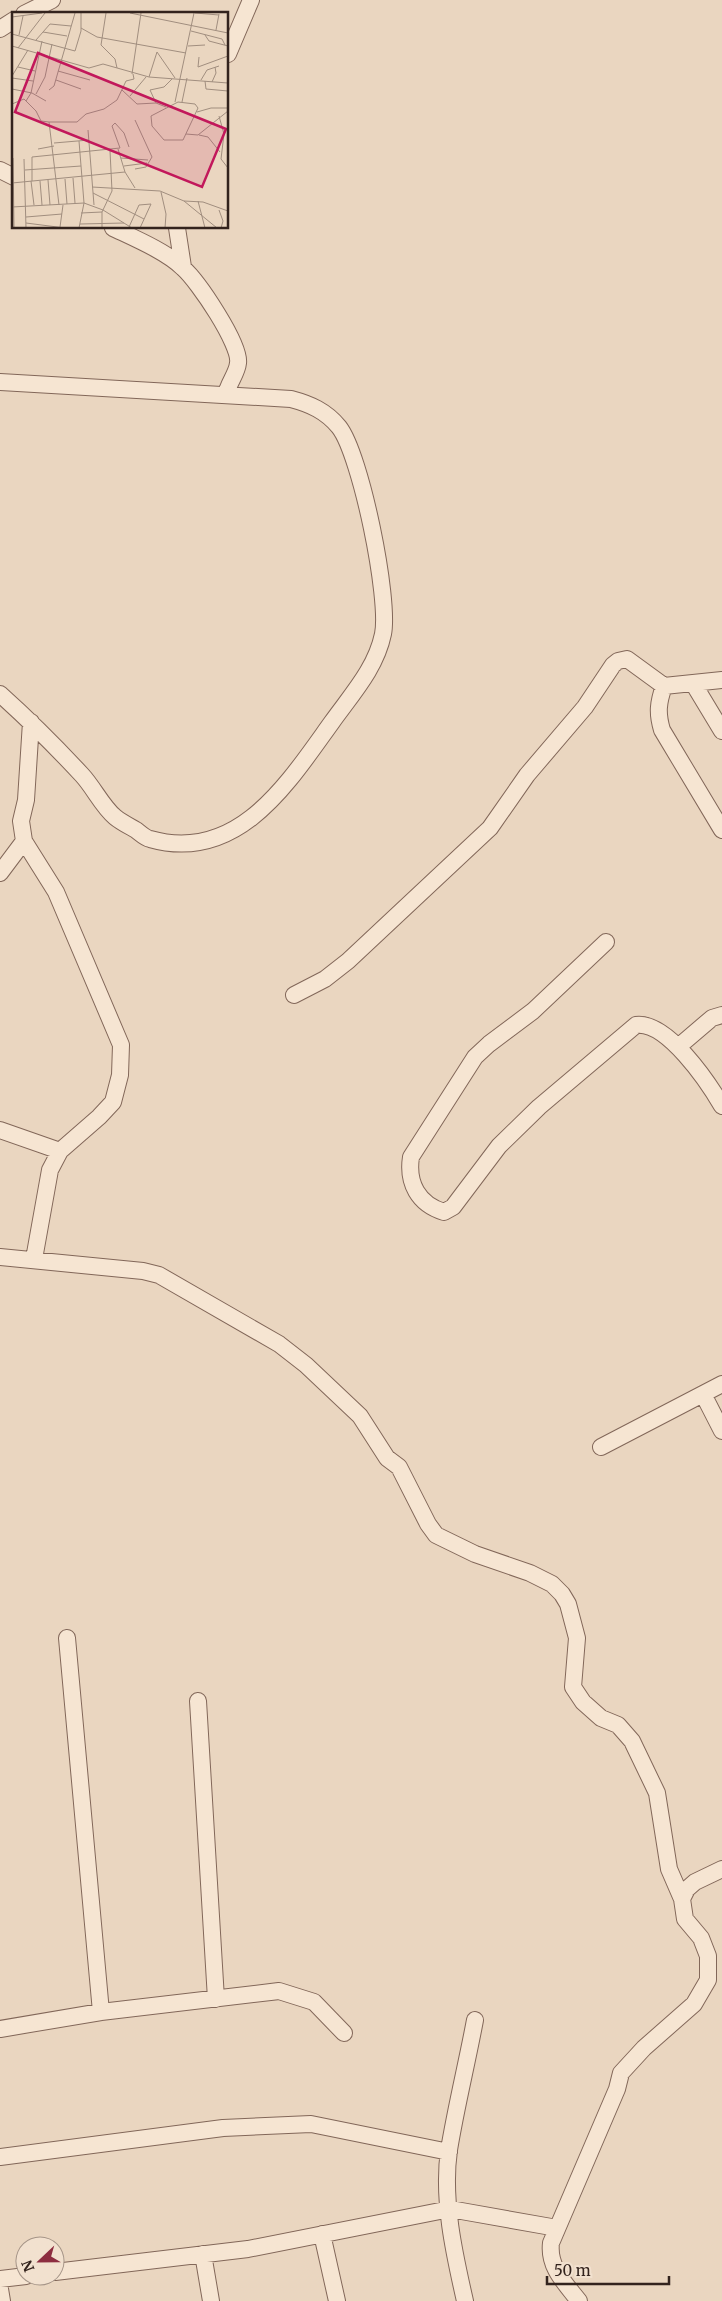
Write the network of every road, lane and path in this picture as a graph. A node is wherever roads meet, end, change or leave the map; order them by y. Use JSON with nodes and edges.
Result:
{"nodes":[{"id":1,"x":52,"y":0,"type":"edge"},
{"id":2,"x":251,"y":0,"type":"edge"},
{"id":3,"x":28,"y":12,"type":"edge"},
{"id":4,"x":12,"y":21,"type":"edge"},
{"id":5,"x":0,"y":29,"type":"edge"},
{"id":6,"x":229,"y":52,"type":"edge"},
{"id":7,"x":0,"y":170,"type":"edge"},
{"id":8,"x":12,"y":176,"type":"edge"},
{"id":9,"x":115,"y":229,"type":"edge"},
{"id":10,"x":177,"y":229,"type":"edge"},
{"id":11,"x":183,"y":267,"type":"junction"},
{"id":12,"x":0,"y":382,"type":"edge"},
{"id":13,"x":226,"y":395,"type":"junction"},
{"id":14,"x":722,"y":680,"type":"edge"},
{"id":15,"x":693,"y":683,"type":"junction"},
{"id":16,"x":664,"y":686,"type":"junction"},
{"id":17,"x":0,"y":694,"type":"edge"},
{"id":18,"x":31,"y":722,"type":"junction"},
{"id":19,"x":722,"y":731,"type":"edge"},
{"id":20,"x":722,"y":830,"type":"edge"},
{"id":21,"x":24,"y":841,"type":"junction"},
{"id":22,"x":0,"y":873,"type":"edge"},
{"id":23,"x":606,"y":942,"type":"dead end"},
{"id":24,"x":294,"y":995,"type":"dead end"},
{"id":25,"x":722,"y":1016,"type":"edge"},
{"id":26,"x":678,"y":1047,"type":"junction"},
{"id":27,"x":722,"y":1106,"type":"edge"},
{"id":28,"x":0,"y":1130,"type":"edge"},
{"id":29,"x":60,"y":1151,"type":"junction"},
{"id":30,"x":0,"y":1257,"type":"edge"},
{"id":31,"x":34,"y":1259,"type":"junction"},
{"id":32,"x":722,"y":1384,"type":"edge"},
{"id":33,"x":703,"y":1394,"type":"junction"},
{"id":34,"x":722,"y":1431,"type":"edge"},
{"id":35,"x":601,"y":1447,"type":"dead end"},
{"id":36,"x":67,"y":1638,"type":"dead end"},
{"id":37,"x":198,"y":1701,"type":"dead end"},
{"id":38,"x":722,"y":1869,"type":"edge"},
{"id":39,"x":682,"y":1899,"type":"junction"},
{"id":40,"x":216,"y":1999,"type":"junction"},
{"id":41,"x":101,"y":2012,"type":"junction"},
{"id":42,"x":475,"y":2020,"type":"dead end"},
{"id":43,"x":0,"y":2029,"type":"edge"},
{"id":44,"x":344,"y":2032,"type":"dead end"},
{"id":45,"x":449,"y":2152,"type":"junction"},
{"id":46,"x":0,"y":2157,"type":"edge"},
{"id":47,"x":450,"y":2209,"type":"junction"},
{"id":48,"x":557,"y":2228,"type":"junction"},
{"id":49,"x":322,"y":2234,"type":"junction"},
{"id":50,"x":203,"y":2254,"type":"junction"},
{"id":51,"x":65,"y":2271,"type":"edge"},
{"id":52,"x":15,"y":2277,"type":"edge"},
{"id":53,"x":0,"y":2279,"type":"edge"},
{"id":54,"x":0,"y":2289,"type":"edge"},
{"id":55,"x":2,"y":2301,"type":"edge"},
{"id":56,"x":211,"y":2301,"type":"edge"},
{"id":57,"x":337,"y":2301,"type":"edge"},
{"id":58,"x":465,"y":2301,"type":"edge"},
{"id":59,"x":580,"y":2301,"type":"edge"}],
"edges":[{"from":1,"to":3,"type":"street"},
{"from":2,"to":6,"type":"street"},
{"from":4,"to":5,"type":"street"},
{"from":7,"to":8,"type":"street"},
{"from":9,"to":11,"type":"street"},
{"from":10,"to":11,"type":"street"},
{"from":11,"to":13,"type":"street"},
{"from":12,"to":13,"type":"street"},
{"from":13,"to":18,"type":"street"},
{"from":14,"to":15,"type":"street"},
{"from":15,"to":16,"type":"street"},
{"from":15,"to":19,"type":"street"},
{"from":16,"to":20,"type":"street"},
{"from":16,"to":24,"type":"street"},
{"from":17,"to":18,"type":"street"},
{"from":18,"to":21,"type":"street"},
{"from":21,"to":22,"type":"street"},
{"from":21,"to":29,"type":"street"},
{"from":23,"to":26,"type":"street"},
{"from":25,"to":26,"type":"street"},
{"from":26,"to":27,"type":"street"},
{"from":28,"to":29,"type":"street"},
{"from":29,"to":31,"type":"street"},
{"from":30,"to":31,"type":"street"},
{"from":31,"to":39,"type":"street"},
{"from":32,"to":33,"type":"street"},
{"from":33,"to":34,"type":"street"},
{"from":33,"to":35,"type":"street"},
{"from":36,"to":41,"type":"street"},
{"from":37,"to":40,"type":"street"},
{"from":38,"to":39,"type":"street"},
{"from":39,"to":48,"type":"street"},
{"from":40,"to":41,"type":"street"},
{"from":40,"to":44,"type":"street"},
{"from":41,"to":43,"type":"street"},
{"from":42,"to":45,"type":"street"},
{"from":45,"to":46,"type":"street"},
{"from":45,"to":47,"type":"street"},
{"from":47,"to":48,"type":"street"},
{"from":47,"to":49,"type":"street"},
{"from":47,"to":58,"type":"street"},
{"from":48,"to":59,"type":"street"},
{"from":49,"to":50,"type":"street"},
{"from":49,"to":57,"type":"street"},
{"from":50,"to":51,"type":"street"},
{"from":50,"to":56,"type":"street"},
{"from":52,"to":53,"type":"street"},
{"from":54,"to":55,"type":"street"}]}
